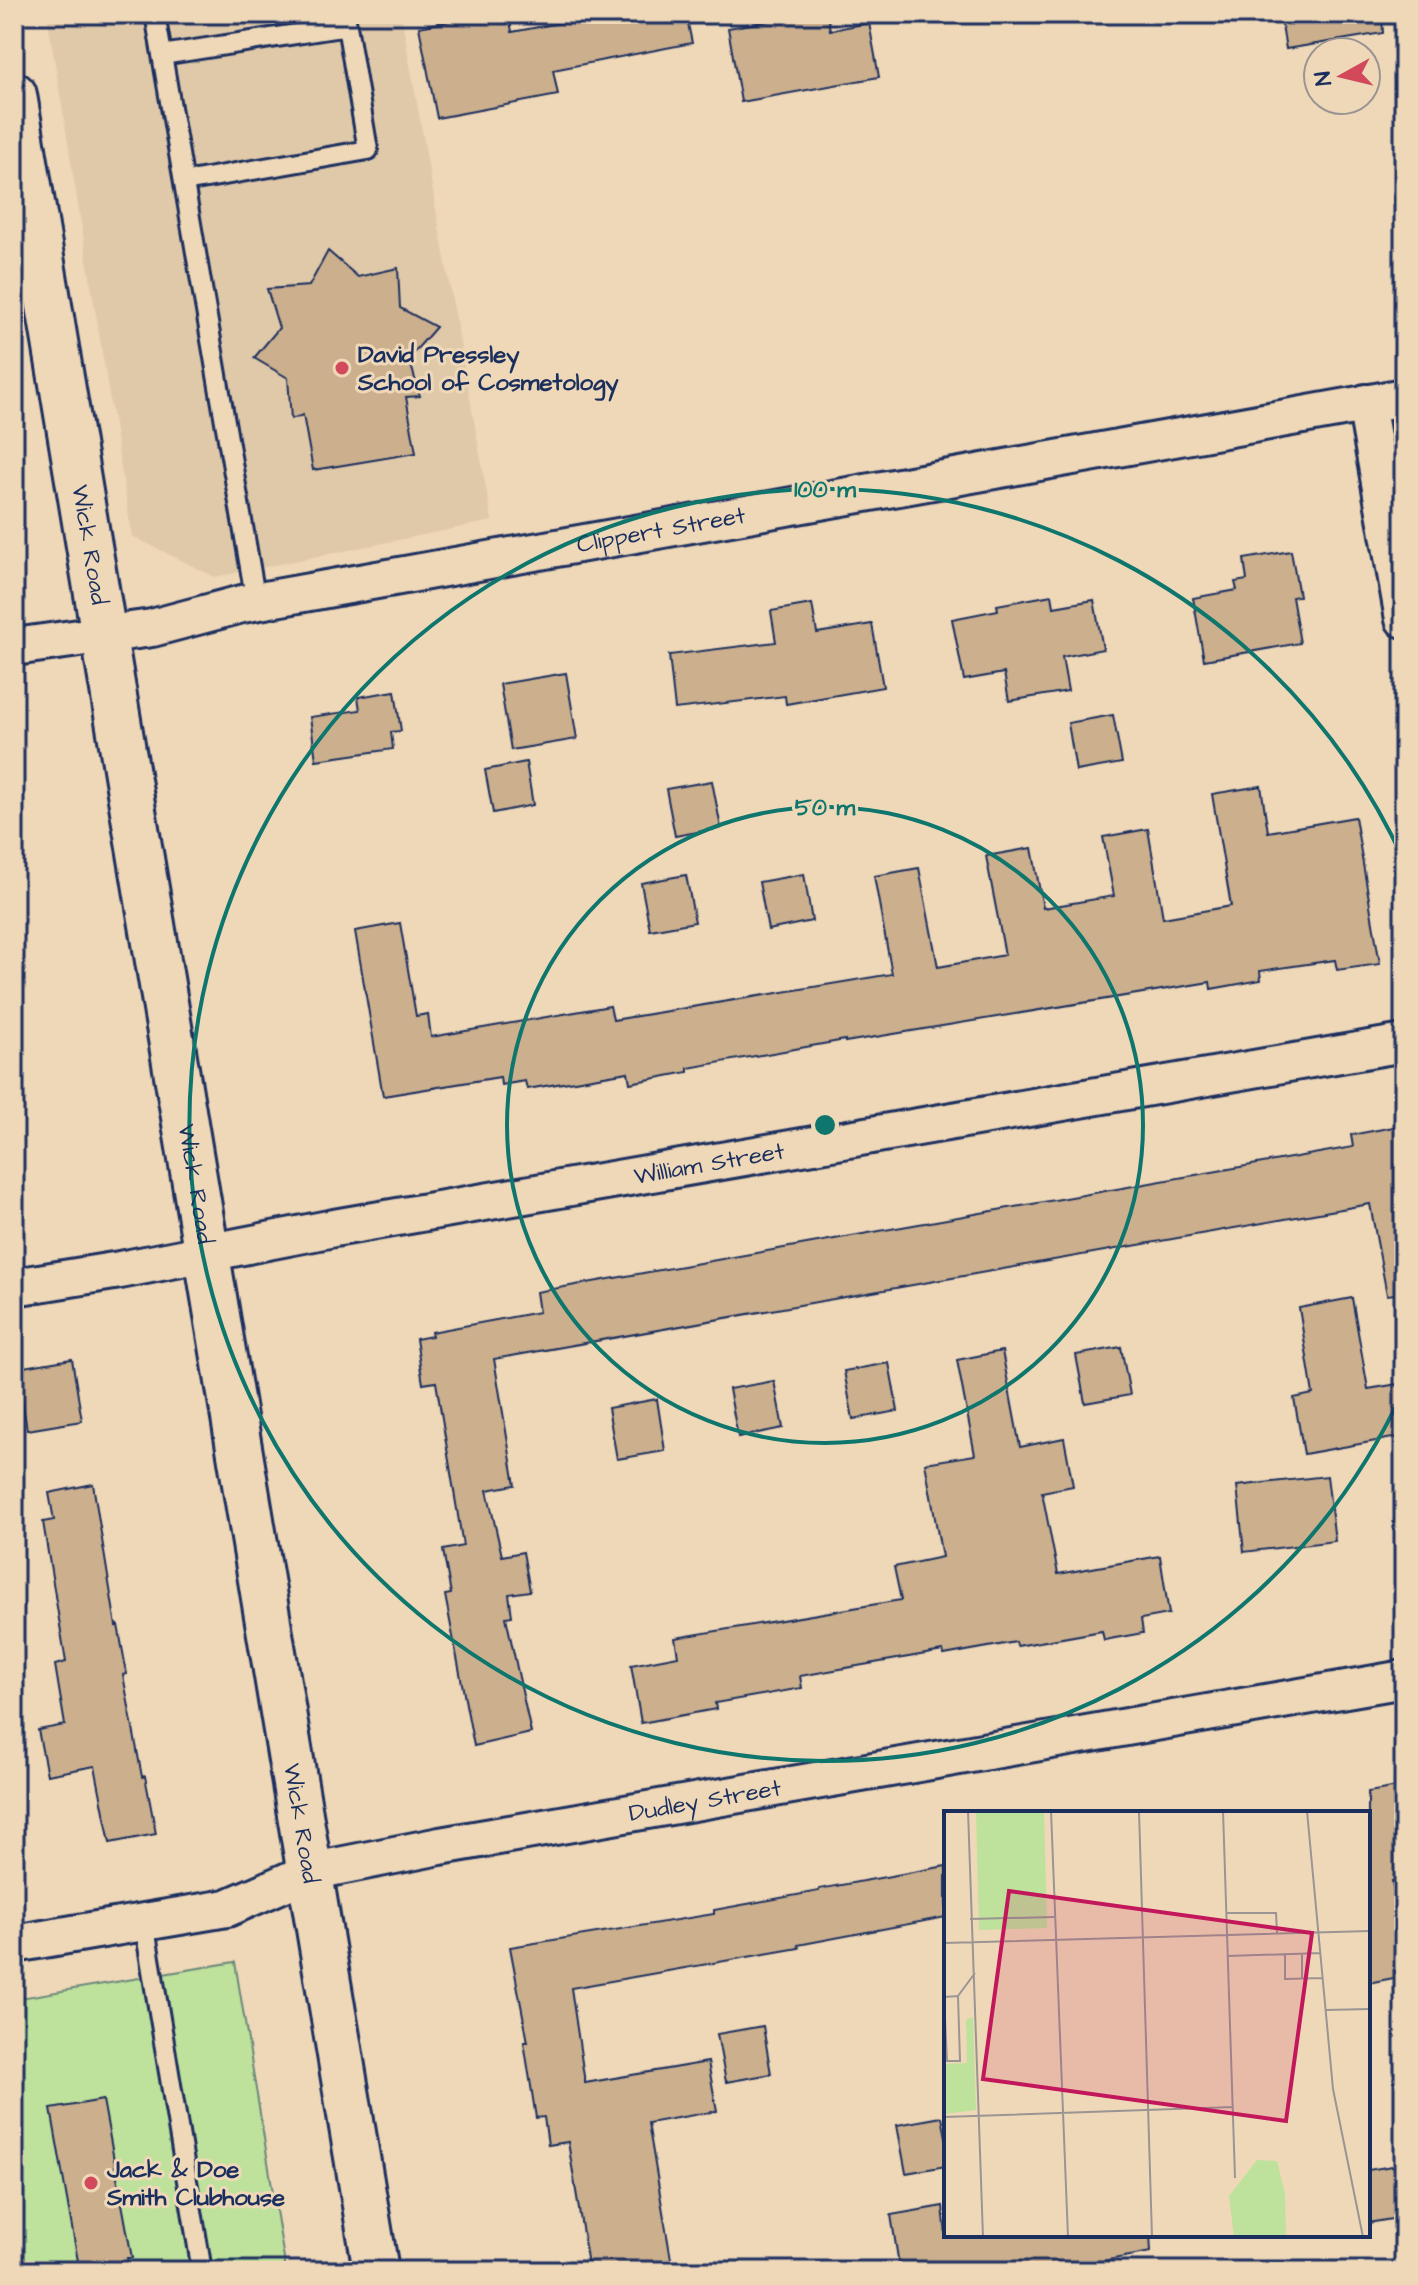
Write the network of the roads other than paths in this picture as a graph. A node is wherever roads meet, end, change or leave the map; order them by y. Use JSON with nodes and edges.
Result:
{"nodes":[{"id":1,"x":155,"y":14,"type":"edge"},
{"id":2,"x":346,"y":20,"type":"edge"},
{"id":3,"x":162,"y":55,"type":"junction"},
{"id":4,"x":14,"y":95,"type":"edge"},
{"id":5,"x":184,"y":182,"type":"junction"},
{"id":6,"x":1404,"y":397,"type":"edge"},
{"id":7,"x":1366,"y":403,"type":"junction"},
{"id":8,"x":256,"y":602,"type":"junction"},
{"id":9,"x":1404,"y":619,"type":"edge"},
{"id":10,"x":107,"y":635,"type":"junction"},
{"id":11,"x":14,"y":647,"type":"edge"},
{"id":12,"x":1404,"y":1043,"type":"edge"},
{"id":13,"x":206,"y":1251,"type":"junction"},
{"id":14,"x":14,"y":1287,"type":"edge"},
{"id":15,"x":1404,"y":1679,"type":"edge"},
{"id":16,"x":309,"y":1872,"type":"junction"},
{"id":17,"x":144,"y":1922,"type":"junction"},
{"id":18,"x":14,"y":1944,"type":"edge"},
{"id":19,"x":202,"y":2271,"type":"edge"},
{"id":20,"x":376,"y":2271,"type":"edge"}],
"edges":[{"from":1,"to":3,"type":"lane"},
{"from":2,"to":3,"type":"lane"},
{"from":2,"to":5,"type":"lane"},
{"from":3,"to":5,"type":"lane"},
{"from":4,"to":10,"type":"street","name":"Wick Road"},
{"from":5,"to":8,"type":"lane"},
{"from":6,"to":7,"type":"street","name":"Clippert Street"},
{"from":7,"to":8,"type":"street","name":"Clippert Street"},
{"from":7,"to":9,"type":"street"},
{"from":8,"to":10,"type":"street","name":"Clippert Street"},
{"from":10,"to":11,"type":"street","name":"Clippert Street"},
{"from":10,"to":13,"type":"street","name":"Wick Road"},
{"from":12,"to":13,"type":"street","name":"William Street"},
{"from":13,"to":14,"type":"street","name":"William Street"},
{"from":13,"to":16,"type":"street","name":"Wick Road"},
{"from":15,"to":16,"type":"street","name":"Dudley Street"},
{"from":16,"to":17,"type":"street","name":"Dudley Street"},
{"from":16,"to":20,"type":"street","name":"Wick Road"},
{"from":17,"to":18,"type":"street","name":"Dudley Street"},
{"from":17,"to":19,"type":"lane"}]}
